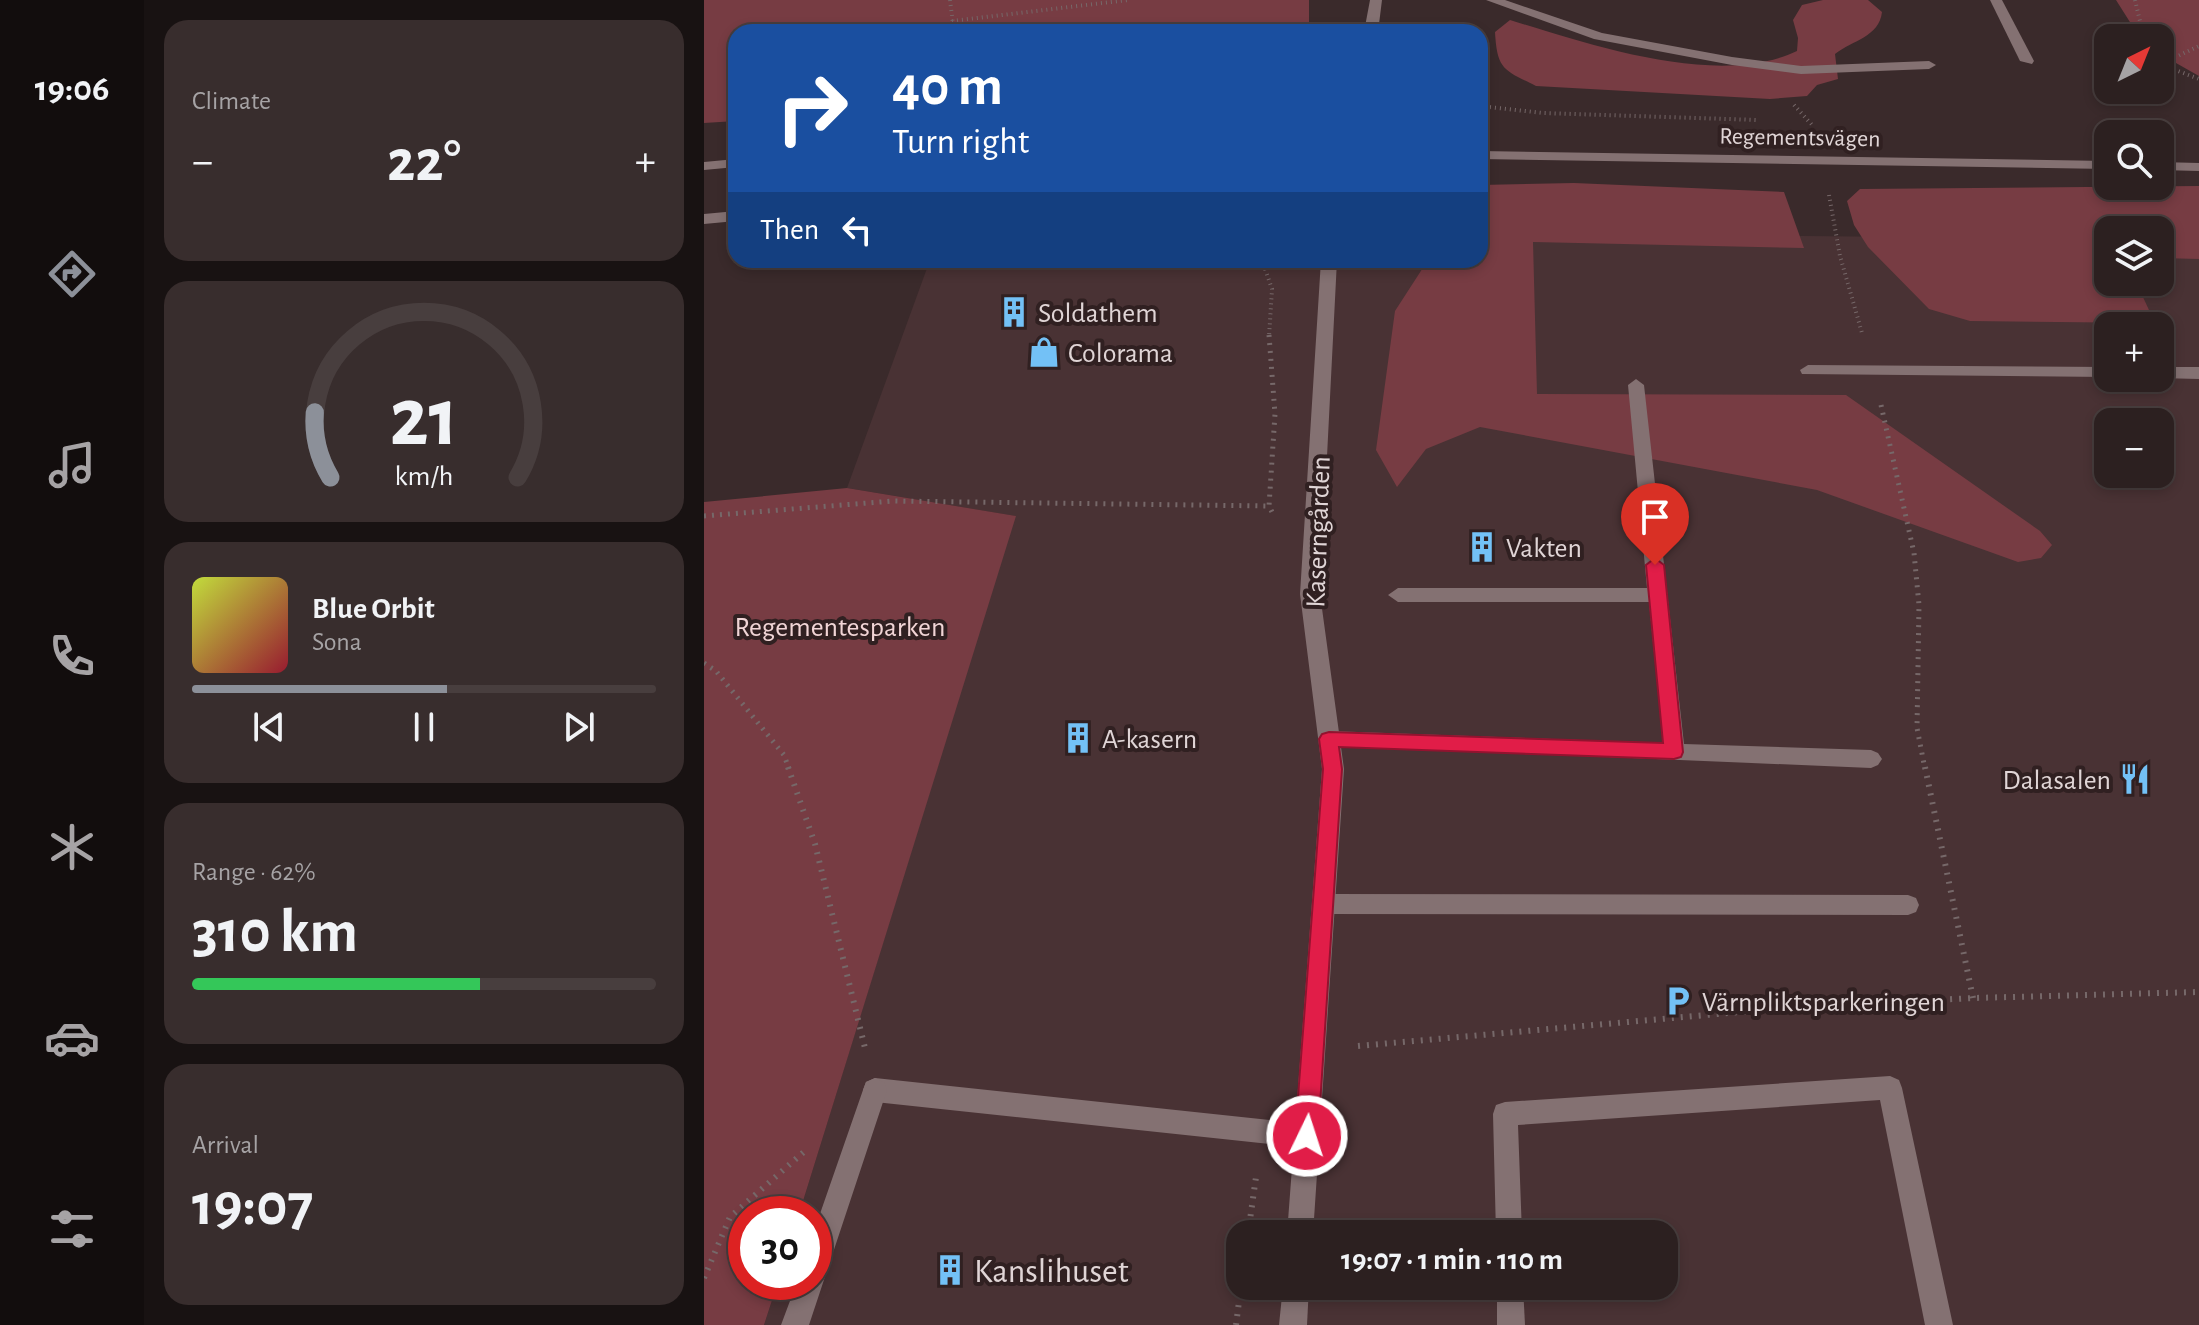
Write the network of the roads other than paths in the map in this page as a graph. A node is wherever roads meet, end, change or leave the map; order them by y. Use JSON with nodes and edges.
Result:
{"nodes":[{"id":1,"x":1376,"y":0,"type":"edge"},
{"id":2,"x":1492,"y":0,"type":"edge"},
{"id":3,"x":1996,"y":0,"type":"edge"},
{"id":4,"x":1372,"y":24,"type":"edge"},
{"id":5,"x":2027,"y":61,"type":"dead end"},
{"id":6,"x":1929,"y":65,"type":"dead end"},
{"id":7,"x":1488,"y":153,"type":"edge"},
{"id":8,"x":728,"y":164,"type":"edge"},
{"id":9,"x":2094,"y":165,"type":"edge"},
{"id":10,"x":704,"y":166,"type":"edge"},
{"id":11,"x":2174,"y":166,"type":"edge"},
{"id":12,"x":2199,"y":167,"type":"edge"},
{"id":13,"x":728,"y":217,"type":"edge"},
{"id":14,"x":704,"y":219,"type":"edge"},
{"id":15,"x":1329,"y":268,"type":"edge"},
{"id":16,"x":1808,"y":370,"type":"dead end"},
{"id":17,"x":2094,"y":372,"type":"edge"},
{"id":18,"x":2174,"y":373,"type":"edge"},
{"id":19,"x":2199,"y":373,"type":"edge"},
{"id":20,"x":1636,"y":385,"type":"dead end"},
{"id":21,"x":1398,"y":595,"type":"dead end"},
{"id":22,"x":1658,"y":595,"type":"junction"},
{"id":23,"x":1329,"y":739,"type":"junction"},
{"id":24,"x":1674,"y":752,"type":"junction"},
{"id":25,"x":1871,"y":759,"type":"dead end"},
{"id":26,"x":1323,"y":904,"type":"junction"},
{"id":27,"x":1908,"y":905,"type":"dead end"},
{"id":28,"x":1307,"y":1136,"type":"junction"},
{"id":29,"x":832,"y":1217,"type":"edge"},
{"id":30,"x":1301,"y":1220,"type":"edge"},
{"id":31,"x":1509,"y":1220,"type":"edge"},
{"id":32,"x":804,"y":1300,"type":"edge"},
{"id":33,"x":1295,"y":1300,"type":"edge"},
{"id":34,"x":1510,"y":1300,"type":"edge"},
{"id":35,"x":795,"y":1325,"type":"edge"},
{"id":36,"x":1293,"y":1325,"type":"edge"},
{"id":37,"x":1511,"y":1325,"type":"edge"},
{"id":38,"x":1939,"y":1325,"type":"edge"}],
"edges":[{"from":1,"to":4,"type":"street"},
{"from":2,"to":6,"type":"street"},
{"from":3,"to":5,"type":"street"},
{"from":7,"to":9,"type":"street","name":"Regementsvägen"},
{"from":8,"to":10,"type":"street"},
{"from":11,"to":12,"type":"street"},
{"from":13,"to":14,"type":"street"},
{"from":15,"to":23,"type":"street","name":"Kaserngården"},
{"from":16,"to":17,"type":"street"},
{"from":18,"to":19,"type":"street"},
{"from":20,"to":22,"type":"street"},
{"from":21,"to":22,"type":"street"},
{"from":22,"to":24,"type":"street"},
{"from":23,"to":24,"type":"street"},
{"from":23,"to":26,"type":"street","name":"Kaserngården"},
{"from":24,"to":25,"type":"street"},
{"from":26,"to":27,"type":"street"},
{"from":26,"to":28,"type":"street","name":"Kaserngården"},
{"from":28,"to":29,"type":"street"},
{"from":28,"to":30,"type":"street","name":"Kaserngården"},
{"from":31,"to":38,"type":"street"},
{"from":32,"to":35,"type":"street"},
{"from":33,"to":36,"type":"street"},
{"from":34,"to":37,"type":"street"}]}
